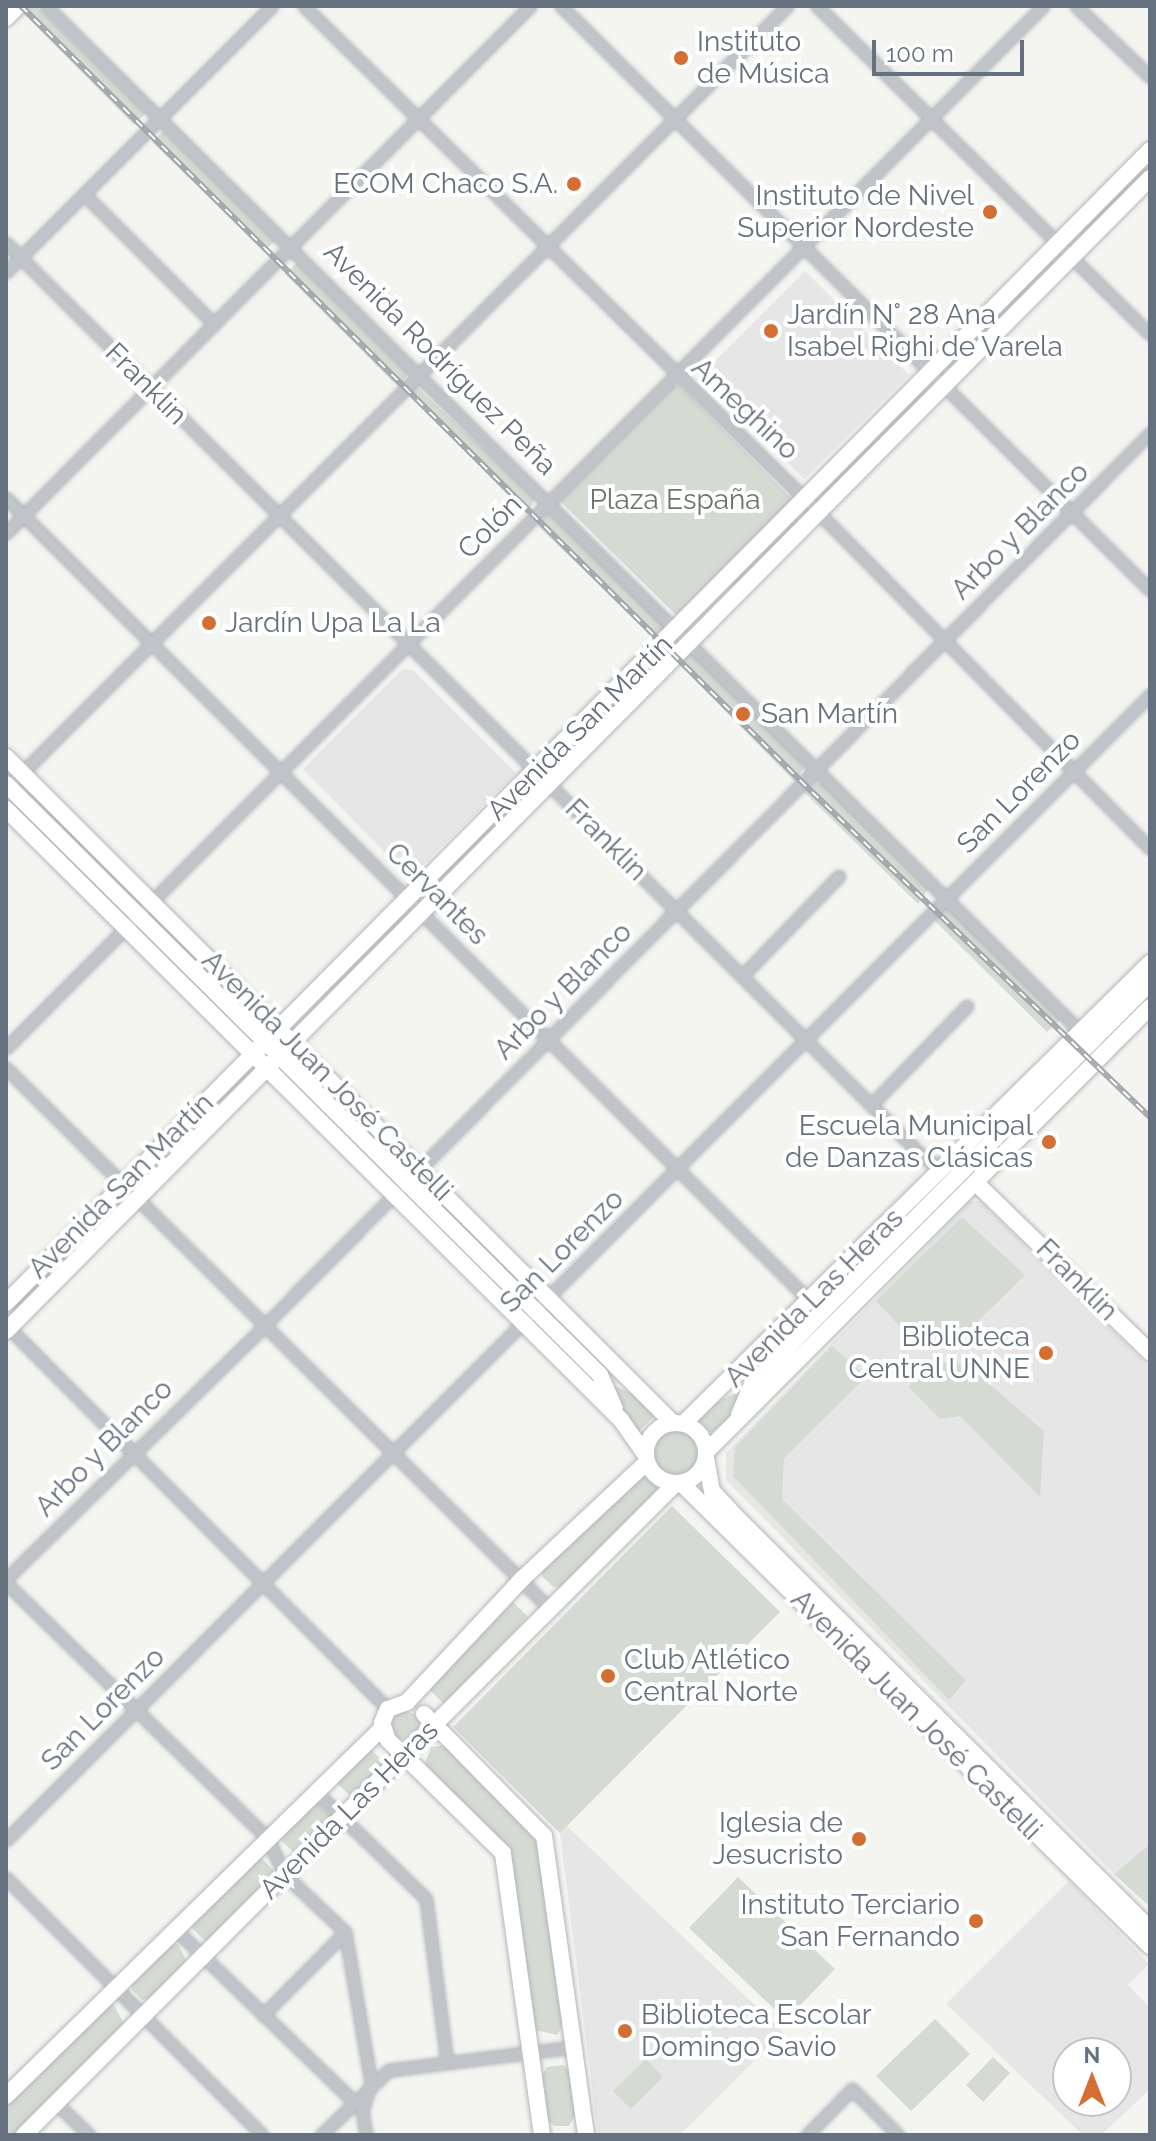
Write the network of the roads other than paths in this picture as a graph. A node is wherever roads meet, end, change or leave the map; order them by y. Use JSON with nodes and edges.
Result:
{"nodes":[{"id":1,"x":18,"y":6,"type":"edge"},
{"id":2,"x":46,"y":6,"type":"edge"},
{"id":3,"x":272,"y":6,"type":"edge"},
{"id":4,"x":304,"y":6,"type":"edge"},
{"id":5,"x":530,"y":6,"type":"edge"},
{"id":6,"x":561,"y":6,"type":"edge"},
{"id":7,"x":787,"y":6,"type":"edge"},
{"id":8,"x":817,"y":6,"type":"edge"},
{"id":9,"x":1043,"y":6,"type":"edge"},
{"id":10,"x":1076,"y":6,"type":"edge"},
{"id":11,"x":6,"y":18,"type":"edge"},
{"id":12,"x":1150,"y":77,"type":"edge"},
{"id":13,"x":160,"y":117,"type":"junction"},
{"id":14,"x":417,"y":118,"type":"junction"},
{"id":15,"x":933,"y":120,"type":"junction"},
{"id":16,"x":674,"y":121,"type":"junction"},
{"id":17,"x":1150,"y":150,"type":"edge"},
{"id":18,"x":1150,"y":178,"type":"edge"},
{"id":19,"x":84,"y":194,"type":"junction"},
{"id":20,"x":6,"y":243,"type":"edge"},
{"id":21,"x":1059,"y":244,"type":"junction"},
{"id":22,"x":293,"y":246,"type":"junction"},
{"id":23,"x":805,"y":246,"type":"junction"},
{"id":24,"x":547,"y":249,"type":"junction"},
{"id":25,"x":1072,"y":256,"type":"junction"},
{"id":26,"x":21,"y":258,"type":"junction"},
{"id":27,"x":6,"y":272,"type":"edge"},
{"id":28,"x":214,"y":324,"type":"junction"},
{"id":29,"x":1150,"y":334,"type":"edge"},
{"id":30,"x":419,"y":373,"type":"junction"},
{"id":31,"x":674,"y":375,"type":"junction"},
{"id":32,"x":937,"y":379,"type":"junction"},
{"id":33,"x":150,"y":388,"type":"junction"},
{"id":34,"x":1150,"y":433,"type":"edge"},
{"id":35,"x":6,"y":498,"type":"edge"},
{"id":36,"x":804,"y":498,"type":"junction"},
{"id":37,"x":549,"y":502,"type":"junction"},
{"id":38,"x":817,"y":511,"type":"junction"},
{"id":39,"x":1073,"y":513,"type":"junction"},
{"id":40,"x":23,"y":515,"type":"junction"},
{"id":41,"x":277,"y":515,"type":"junction"},
{"id":42,"x":6,"y":533,"type":"edge"},
{"id":43,"x":1150,"y":590,"type":"edge"},
{"id":44,"x":726,"y":593,"type":"junction"},
{"id":45,"x":684,"y":636,"type":"junction"},
{"id":46,"x":409,"y":642,"type":"junction"},
{"id":47,"x":941,"y":642,"type":"junction"},
{"id":48,"x":150,"y":645,"type":"junction"},
{"id":49,"x":1150,"y":695,"type":"edge"},
{"id":50,"x":6,"y":757,"type":"edge"},
{"id":51,"x":817,"y":769,"type":"junction"},
{"id":52,"x":1074,"y":772,"type":"junction"},
{"id":53,"x":23,"y":773,"type":"junction"},
{"id":54,"x":282,"y":774,"type":"junction"},
{"id":55,"x":542,"y":777,"type":"junction"},
{"id":56,"x":7,"y":786,"type":"edge"},
{"id":57,"x":6,"y":809,"type":"edge"},
{"id":58,"x":1150,"y":849,"type":"edge"},
{"id":59,"x":839,"y":876,"type":"dead end"},
{"id":60,"x":946,"y":897,"type":"junction"},
{"id":61,"x":407,"y":898,"type":"junction"},
{"id":62,"x":152,"y":902,"type":"junction"},
{"id":63,"x":675,"y":910,"type":"junction"},
{"id":64,"x":421,"y":912,"type":"junction"},
{"id":65,"x":139,"y":915,"type":"junction"},
{"id":66,"x":125,"y":927,"type":"junction"},
{"id":67,"x":1149,"y":964,"type":"edge"},
{"id":68,"x":742,"y":976,"type":"junction"},
{"id":69,"x":1150,"y":983,"type":"edge"},
{"id":70,"x":967,"y":1006,"type":"dead end"},
{"id":71,"x":1150,"y":1007,"type":"edge"},
{"id":72,"x":284,"y":1036,"type":"junction"},
{"id":73,"x":1086,"y":1037,"type":"junction"},
{"id":74,"x":550,"y":1038,"type":"junction"},
{"id":75,"x":806,"y":1039,"type":"junction"},
{"id":76,"x":6,"y":1048,"type":"edge"},
{"id":77,"x":272,"y":1049,"type":"junction"},
{"id":78,"x":252,"y":1055,"type":"junction"},
{"id":79,"x":1104,"y":1055,"type":"junction"},
{"id":80,"x":6,"y":1068,"type":"edge"},
{"id":81,"x":265,"y":1068,"type":"junction"},
{"id":82,"x":871,"y":1105,"type":"junction"},
{"id":83,"x":679,"y":1167,"type":"junction"},
{"id":84,"x":420,"y":1168,"type":"junction"},
{"id":85,"x":949,"y":1173,"type":"junction"},
{"id":86,"x":408,"y":1181,"type":"junction"},
{"id":87,"x":123,"y":1182,"type":"junction"},
{"id":88,"x":976,"y":1183,"type":"junction"},
{"id":89,"x":395,"y":1193,"type":"junction"},
{"id":90,"x":137,"y":1196,"type":"junction"},
{"id":91,"x":549,"y":1298,"type":"junction"},
{"id":92,"x":6,"y":1303,"type":"edge"},
{"id":93,"x":816,"y":1307,"type":"junction"},
{"id":94,"x":536,"y":1310,"type":"junction"},
{"id":95,"x":524,"y":1323,"type":"junction"},
{"id":96,"x":265,"y":1325,"type":"junction"},
{"id":97,"x":834,"y":1325,"type":"junction"},
{"id":98,"x":7,"y":1328,"type":"edge"},
{"id":99,"x":1150,"y":1352,"type":"edge"},
{"id":100,"x":600,"y":1375,"type":"junction"},
{"id":101,"x":752,"y":1385,"type":"junction"},
{"id":102,"x":646,"y":1397,"type":"junction"},
{"id":103,"x":715,"y":1397,"type":"junction"},
{"id":104,"x":621,"y":1420,"type":"junction"},
{"id":105,"x":736,"y":1422,"type":"junction"},
{"id":106,"x":679,"y":1423,"type":"junction"},
{"id":107,"x":133,"y":1451,"type":"junction"},
{"id":108,"x":395,"y":1452,"type":"junction"},
{"id":109,"x":707,"y":1454,"type":"junction"},
{"id":110,"x":646,"y":1458,"type":"junction"},
{"id":111,"x":678,"y":1484,"type":"junction"},
{"id":112,"x":522,"y":1579,"type":"junction"},
{"id":113,"x":6,"y":1581,"type":"edge"},
{"id":114,"x":264,"y":1582,"type":"junction"},
{"id":115,"x":549,"y":1608,"type":"junction"},
{"id":116,"x":407,"y":1702,"type":"junction"},
{"id":117,"x":135,"y":1711,"type":"junction"},
{"id":118,"x":384,"y":1718,"type":"junction"},
{"id":119,"x":416,"y":1736,"type":"junction"},
{"id":120,"x":315,"y":1791,"type":"junction"},
{"id":121,"x":342,"y":1817,"type":"junction"},
{"id":122,"x":267,"y":1838,"type":"junction"},
{"id":123,"x":6,"y":1840,"type":"edge"},
{"id":124,"x":285,"y":1875,"type":"junction"},
{"id":125,"x":6,"y":1878,"type":"edge"},
{"id":126,"x":1150,"y":1929,"type":"edge"},
{"id":127,"x":176,"y":1930,"type":"junction"},
{"id":128,"x":345,"y":1932,"type":"junction"},
{"id":129,"x":1150,"y":1946,"type":"edge"},
{"id":130,"x":203,"y":1958,"type":"junction"},
{"id":131,"x":116,"y":1987,"type":"junction"},
{"id":132,"x":263,"y":2015,"type":"junction"},
{"id":133,"x":142,"y":2017,"type":"junction"},
{"id":134,"x":574,"y":2047,"type":"junction"},
{"id":135,"x":531,"y":2052,"type":"junction"},
{"id":136,"x":447,"y":2063,"type":"junction"},
{"id":137,"x":371,"y":2083,"type":"junction"},
{"id":138,"x":6,"y":2096,"type":"edge"},
{"id":139,"x":56,"y":2103,"type":"junction"},
{"id":140,"x":358,"y":2106,"type":"junction"},
{"id":141,"x":586,"y":2134,"type":"edge"},
{"id":142,"x":24,"y":2135,"type":"edge"},
{"id":143,"x":89,"y":2135,"type":"edge"},
{"id":144,"x":262,"y":2135,"type":"edge"},
{"id":145,"x":321,"y":2135,"type":"edge"},
{"id":146,"x":366,"y":2135,"type":"edge"},
{"id":147,"x":542,"y":2135,"type":"edge"},
{"id":148,"x":576,"y":2135,"type":"edge"},
{"id":149,"x":807,"y":2135,"type":"edge"},
{"id":150,"x":898,"y":2135,"type":"edge"}],
"edges":[{"from":1,"to":11,"type":"main road"},
{"from":2,"to":13,"type":"street","name":"Avenida Rodríguez Peña"},
{"from":3,"to":13,"type":"street"},
{"from":4,"to":14,"type":"street","name":"Ameghino"},
{"from":5,"to":14,"type":"street"},
{"from":6,"to":16,"type":"street"},
{"from":7,"to":16,"type":"street"},
{"from":8,"to":15,"type":"street"},
{"from":9,"to":15,"type":"street","name":"Colón"},
{"from":10,"to":12,"type":"street"},
{"from":13,"to":19,"type":"street"},
{"from":13,"to":22,"type":"street","name":"Avenida Rodríguez Peña"},
{"from":14,"to":22,"type":"street"},
{"from":14,"to":24,"type":"street","name":"Ameghino"},
{"from":15,"to":21,"type":"street"},
{"from":15,"to":23,"type":"street","name":"Colón"},
{"from":16,"to":23,"type":"street"},
{"from":16,"to":24,"type":"street"},
{"from":17,"to":21,"type":"main road","name":"Avenida San Martín"},
{"from":18,"to":25,"type":"main road","name":"Avenida San Martín"},
{"from":19,"to":26,"type":"street"},
{"from":19,"to":28,"type":"street"},
{"from":20,"to":26,"type":"street","name":"Franklin"},
{"from":21,"to":25,"type":"street"},
{"from":21,"to":32,"type":"main road","name":"Avenida San Martín"},
{"from":22,"to":28,"type":"street"},
{"from":22,"to":30,"type":"street","name":"Avenida Rodríguez Peña"},
{"from":23,"to":31,"type":"street","name":"Colón"},
{"from":23,"to":32,"type":"street"},
{"from":24,"to":30,"type":"street"},
{"from":24,"to":31,"type":"street","name":"Ameghino"},
{"from":25,"to":29,"type":"street"},
{"from":25,"to":32,"type":"main road","name":"Avenida San Martín"},
{"from":26,"to":27,"type":"street"},
{"from":26,"to":33,"type":"street","name":"Franklin"},
{"from":28,"to":33,"type":"street"},
{"from":30,"to":37,"type":"street","name":"Avenida Rodríguez Peña"},
{"from":30,"to":41,"type":"street"},
{"from":31,"to":36,"type":"street","name":"Ameghino"},
{"from":31,"to":37,"type":"street","name":"Colón"},
{"from":32,"to":36,"type":"main road","name":"Avenida San Martín"},
{"from":32,"to":38,"type":"main road","name":"Avenida San Martín"},
{"from":32,"to":39,"type":"street"},
{"from":33,"to":40,"type":"street"},
{"from":33,"to":41,"type":"street","name":"Franklin"},
{"from":34,"to":39,"type":"street","name":"Arbo y Blanco"},
{"from":35,"to":40,"type":"street","name":"Cervantes"},
{"from":36,"to":38,"type":"street","name":"Ameghino"},
{"from":36,"to":44,"type":"main road","name":"Avenida San Martín"},
{"from":37,"to":45,"type":"street","name":"Avenida Rodríguez Peña"},
{"from":37,"to":46,"type":"street","name":"Colón"},
{"from":38,"to":44,"type":"main road","name":"Avenida San Martín"},
{"from":38,"to":47,"type":"street","name":"Ameghino"},
{"from":39,"to":43,"type":"street"},
{"from":39,"to":47,"type":"street","name":"Arbo y Blanco"},
{"from":40,"to":42,"type":"street"},
{"from":40,"to":48,"type":"street","name":"Cervantes"},
{"from":41,"to":46,"type":"street","name":"Franklin"},
{"from":41,"to":48,"type":"street"},
{"from":44,"to":45,"type":"main road","name":"Avenida San Martín"},
{"from":45,"to":51,"type":"street","name":"Avenida Rodríguez Peña"},
{"from":45,"to":55,"type":"main road","name":"Avenida San Martín"},
{"from":46,"to":54,"type":"street","name":"Colón"},
{"from":46,"to":55,"type":"street","name":"Franklin"},
{"from":47,"to":51,"type":"street","name":"Arbo y Blanco"},
{"from":47,"to":52,"type":"street","name":"Ameghino"},
{"from":48,"to":53,"type":"street"},
{"from":48,"to":54,"type":"street","name":"Cervantes"},
{"from":49,"to":52,"type":"street","name":"San Lorenzo"},
{"from":50,"to":53,"type":"main road","name":"Avenida Juan José Castelli"},
{"from":51,"to":60,"type":"street","name":"Avenida Rodríguez Peña"},
{"from":51,"to":63,"type":"street","name":"Arbo y Blanco"},
{"from":52,"to":58,"type":"street","name":"Ameghino"},
{"from":52,"to":60,"type":"street","name":"San Lorenzo"},
{"from":53,"to":56,"type":"street"},
{"from":53,"to":62,"type":"main road","name":"Avenida Juan José Castelli"},
{"from":54,"to":61,"type":"street","name":"Cervantes"},
{"from":54,"to":62,"type":"street","name":"Colón"},
{"from":55,"to":61,"type":"main road","name":"Avenida San Martín"},
{"from":55,"to":63,"type":"street","name":"Franklin"},
{"from":55,"to":64,"type":"main road","name":"Avenida San Martín"},
{"from":56,"to":65,"type":"main road","name":"Avenida Juan José Castelli"},
{"from":57,"to":66,"type":"main road","name":"Avenida Juan José Castelli"},
{"from":59,"to":68,"type":"street"},
{"from":60,"to":73,"type":"street","name":"Avenida Rodríguez Peña"},
{"from":60,"to":75,"type":"street","name":"San Lorenzo"},
{"from":61,"to":64,"type":"street","name":"Cervantes"},
{"from":61,"to":72,"type":"main road","name":"Avenida San Martín"},
{"from":62,"to":65,"type":"street","name":"Colón"},
{"from":62,"to":72,"type":"main road","name":"Avenida Juan José Castelli"},
{"from":63,"to":68,"type":"street","name":"Franklin"},
{"from":63,"to":74,"type":"street","name":"Arbo y Blanco"},
{"from":64,"to":72,"type":"main road","name":"Avenida San Martín"},
{"from":64,"to":74,"type":"street","name":"Cervantes"},
{"from":65,"to":66,"type":"street","name":"Colón"},
{"from":65,"to":77,"type":"main road","name":"Avenida Juan José Castelli"},
{"from":66,"to":76,"type":"street","name":"Colón"},
{"from":66,"to":78,"type":"main road","name":"Avenida Juan José Castelli"},
{"from":67,"to":73,"type":"main road","name":"Avenida Las Heras"},
{"from":68,"to":75,"type":"street","name":"Franklin"},
{"from":69,"to":73,"type":"main road","name":"Avenida Las Heras"},
{"from":70,"to":82,"type":"street"},
{"from":71,"to":79,"type":"main road","name":"Avenida Las Heras"},
{"from":72,"to":77,"type":"main road","name":"Avenida San Martín"},
{"from":72,"to":84,"type":"main road","name":"Avenida Juan José Castelli"},
{"from":73,"to":79,"type":"street","name":"Avenida Rodríguez Peña"},
{"from":73,"to":85,"type":"main road","name":"Avenida Las Heras"},
{"from":74,"to":83,"type":"street","name":"Cervantes"},
{"from":74,"to":84,"type":"street","name":"Arbo y Blanco"},
{"from":75,"to":82,"type":"street","name":"Franklin"},
{"from":75,"to":83,"type":"street","name":"San Lorenzo"},
{"from":77,"to":78,"type":"main road","name":"Avenida San Martín"},
{"from":77,"to":81,"type":"main road","name":"Avenida San Martín"},
{"from":77,"to":86,"type":"main road","name":"Avenida Juan José Castelli"},
{"from":78,"to":81,"type":"main road","name":"Avenida Juan José Castelli"},
{"from":78,"to":87,"type":"main road","name":"Avenida San Martín"},
{"from":79,"to":88,"type":"main road","name":"Avenida Las Heras"},
{"from":80,"to":87,"type":"street"},
{"from":81,"to":89,"type":"main road","name":"Avenida Juan José Castelli"},
{"from":81,"to":90,"type":"main road","name":"Avenida San Martín"},
{"from":82,"to":85,"type":"street","name":"Franklin"},
{"from":83,"to":91,"type":"street","name":"San Lorenzo"},
{"from":83,"to":93,"type":"street","name":"Cervantes"},
{"from":84,"to":86,"type":"street","name":"Arbo y Blanco"},
{"from":84,"to":91,"type":"main road","name":"Avenida Juan José Castelli"},
{"from":85,"to":88,"type":"street","name":"Franklin"},
{"from":85,"to":93,"type":"main road","name":"Avenida Las Heras"},
{"from":86,"to":89,"type":"street","name":"Arbo y Blanco"},
{"from":86,"to":94,"type":"main road","name":"Avenida Juan José Castelli"},
{"from":87,"to":90,"type":"street"},
{"from":87,"to":92,"type":"main road","name":"Avenida San Martín"},
{"from":88,"to":97,"type":"main road","name":"Avenida Las Heras"},
{"from":88,"to":99,"type":"main road","name":"Franklin"},
{"from":89,"to":95,"type":"main road","name":"Avenida Juan José Castelli"},
{"from":89,"to":96,"type":"street","name":"Arbo y Blanco"},
{"from":90,"to":96,"type":"street"},
{"from":90,"to":98,"type":"main road","name":"Avenida San Martín"},
{"from":91,"to":94,"type":"street","name":"San Lorenzo"},
{"from":91,"to":102,"type":"main road","name":"Avenida Juan José Castelli"},
{"from":93,"to":97,"type":"street","name":"Cervantes"},
{"from":93,"to":101,"type":"main road","name":"Avenida Las Heras"},
{"from":93,"to":103,"type":"main road","name":"Avenida Las Heras"},
{"from":94,"to":95,"type":"street","name":"San Lorenzo"},
{"from":94,"to":100,"type":"main road","name":"Avenida Juan José Castelli"},
{"from":95,"to":104,"type":"main road","name":"Avenida Juan José Castelli"},
{"from":95,"to":108,"type":"street","name":"San Lorenzo"},
{"from":96,"to":107,"type":"street","name":"Arbo y Blanco"},
{"from":96,"to":108,"type":"street"},
{"from":97,"to":105,"type":"main road","name":"Avenida Las Heras"},
{"from":98,"to":107,"type":"street"},
{"from":100,"to":102,"type":"main road","name":"Avenida Juan José Castelli"},
{"from":100,"to":104,"type":"main road","name":"Avenida Juan José Castelli"},
{"from":101,"to":103,"type":"main road","name":"Avenida Las Heras"},
{"from":101,"to":105,"type":"main road","name":"Avenida Las Heras"},
{"from":102,"to":106,"type":"main road","name":"Avenida Juan José Castelli"},
{"from":103,"to":106,"type":"main road","name":"Avenida Las Heras"},
{"from":104,"to":110,"type":"main road","name":"Avenida Juan José Castelli"},
{"from":105,"to":109,"type":"main road","name":"Avenida Las Heras"},
{"from":106,"to":109,"type":"main road"},
{"from":106,"to":110,"type":"main road"},
{"from":107,"to":113,"type":"street","name":"Arbo y Blanco"},
{"from":107,"to":114,"type":"street"},
{"from":108,"to":112,"type":"street"},
{"from":108,"to":114,"type":"street","name":"San Lorenzo"},
{"from":109,"to":111,"type":"main road"},
{"from":109,"to":126,"type":"main road","name":"Avenida Juan José Castelli"},
{"from":110,"to":111,"type":"main road"},
{"from":110,"to":112,"type":"main road","name":"Avenida Las Heras"},
{"from":111,"to":115,"type":"main road","name":"Avenida Las Heras"},
{"from":111,"to":129,"type":"main road","name":"Avenida Juan José Castelli"},
{"from":112,"to":115,"type":"street"},
{"from":112,"to":116,"type":"main road","name":"Avenida Las Heras"},
{"from":113,"to":117,"type":"street"},
{"from":114,"to":117,"type":"street","name":"San Lorenzo"},
{"from":114,"to":118,"type":"street"},
{"from":115,"to":119,"type":"main road","name":"Avenida Las Heras"},
{"from":116,"to":118,"type":"main road","name":"Avenida Las Heras"},
{"from":116,"to":119,"type":"main road"},
{"from":117,"to":122,"type":"street"},
{"from":117,"to":123,"type":"street","name":"San Lorenzo"},
{"from":118,"to":119,"type":"main road"},
{"from":118,"to":120,"type":"main road","name":"Avenida Las Heras"},
{"from":119,"to":121,"type":"main road","name":"Avenida Las Heras"},
{"from":119,"to":134,"type":"main road"},
{"from":119,"to":135,"type":"main road"},
{"from":120,"to":121,"type":"street"},
{"from":120,"to":122,"type":"main road","name":"Avenida Las Heras"},
{"from":121,"to":124,"type":"main road","name":"Avenida Las Heras"},
{"from":121,"to":136,"type":"street"},
{"from":122,"to":124,"type":"street"},
{"from":122,"to":127,"type":"main road","name":"Avenida Las Heras"},
{"from":124,"to":128,"type":"street"},
{"from":124,"to":130,"type":"main road","name":"Avenida Las Heras"},
{"from":125,"to":131,"type":"street"},
{"from":127,"to":130,"type":"street"},
{"from":127,"to":131,"type":"main road","name":"Avenida Las Heras"},
{"from":128,"to":132,"type":"street"},
{"from":128,"to":137,"type":"street"},
{"from":130,"to":132,"type":"street"},
{"from":130,"to":133,"type":"main road","name":"Avenida Las Heras"},
{"from":131,"to":133,"type":"street"},
{"from":131,"to":138,"type":"main road","name":"Avenida Las Heras"},
{"from":132,"to":140,"type":"street"},
{"from":133,"to":139,"type":"main road","name":"Avenida Las Heras"},
{"from":133,"to":144,"type":"street"},
{"from":134,"to":135,"type":"street"},
{"from":134,"to":141,"type":"main road"},
{"from":135,"to":136,"type":"street"},
{"from":135,"to":147,"type":"main road"},
{"from":136,"to":137,"type":"street"},
{"from":137,"to":140,"type":"street"},
{"from":139,"to":142,"type":"main road","name":"Avenida Las Heras"},
{"from":139,"to":143,"type":"street"},
{"from":140,"to":145,"type":"street"},
{"from":140,"to":146,"type":"street"},
{"from":141,"to":148,"type":"street"},
{"from":149,"to":150,"type":"street"}]}
